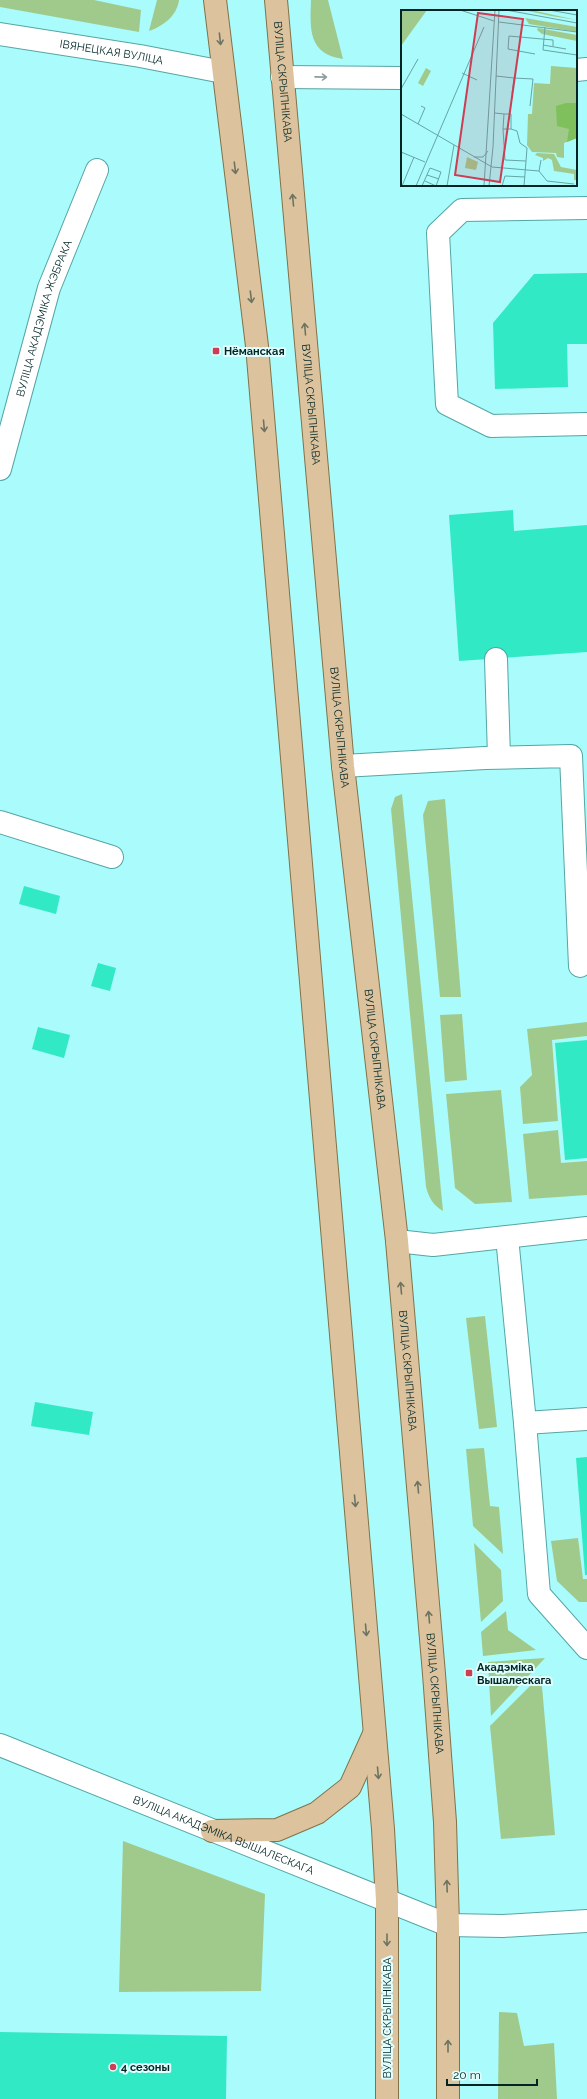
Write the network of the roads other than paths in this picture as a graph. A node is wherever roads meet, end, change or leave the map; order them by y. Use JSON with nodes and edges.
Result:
{"nodes":[{"id":1,"x":215,"y":0,"type":"edge"},
{"id":2,"x":276,"y":0,"type":"edge"},
{"id":3,"x":0,"y":34,"type":"edge"},
{"id":4,"x":587,"y":69,"type":"edge"},
{"id":5,"x":577,"y":70,"type":"edge"},
{"id":6,"x":223,"y":72,"type":"junction"},
{"id":7,"x":282,"y":77,"type":"junction"},
{"id":8,"x":401,"y":78,"type":"edge"},
{"id":9,"x":97,"y":170,"type":"dead end"},
{"id":10,"x":587,"y":208,"type":"edge"},
{"id":11,"x":587,"y":424,"type":"edge"},
{"id":12,"x":0,"y":469,"type":"edge"},
{"id":13,"x":496,"y":659,"type":"dead end"},
{"id":14,"x":579,"y":755,"type":"edge"},
{"id":15,"x":499,"y":757,"type":"junction"},
{"id":16,"x":343,"y":766,"type":"junction"},
{"id":17,"x":0,"y":822,"type":"edge"},
{"id":18,"x":112,"y":857,"type":"dead end"},
{"id":19,"x":580,"y":966,"type":"dead end"},
{"id":20,"x":587,"y":1228,"type":"edge"},
{"id":21,"x":506,"y":1237,"type":"junction"},
{"id":22,"x":397,"y":1241,"type":"junction"},
{"id":23,"x":587,"y":1419,"type":"edge"},
{"id":24,"x":525,"y":1423,"type":"junction"},
{"id":25,"x":587,"y":1648,"type":"edge"},
{"id":26,"x":375,"y":1733,"type":"junction"},
{"id":27,"x":0,"y":1744,"type":"edge"},
{"id":28,"x":212,"y":1831,"type":"junction"},
{"id":29,"x":387,"y":1901,"type":"junction"},
{"id":30,"x":587,"y":1921,"type":"edge"},
{"id":31,"x":448,"y":1925,"type":"junction"},
{"id":32,"x":387,"y":2099,"type":"edge"},
{"id":33,"x":448,"y":2099,"type":"edge"}],
"edges":[{"from":1,"to":6,"type":"main road","name":"ВУЛІЦА СКРЫПНІКАВА","one_way":true},
{"from":2,"to":7,"type":"main road","name":"ВУЛІЦА СКРЫПНІКАВА"},
{"from":3,"to":6,"type":"street","name":"ІВЯНЕЦКАЯ ВУЛІЦА"},
{"from":4,"to":5,"type":"street"},
{"from":6,"to":26,"type":"main road","name":"ВУЛІЦА СКРЫПНІКАВА","one_way":true},
{"from":7,"to":8,"type":"street","one_way":true},
{"from":16,"to":7,"type":"main road","name":"ВУЛІЦА СКРЫПНІКАВА","one_way":true},
{"from":9,"to":12,"type":"street","name":"ВУЛІЦА АКАДЭМІКА ЖЭБРАКА"},
{"from":10,"to":11,"type":"street"},
{"from":13,"to":15,"type":"street"},
{"from":14,"to":15,"type":"street"},
{"from":14,"to":19,"type":"street"},
{"from":15,"to":16,"type":"street"},
{"from":16,"to":22,"type":"main road","name":"ВУЛІЦА СКРЫПНІКАВА"},
{"from":17,"to":18,"type":"street"},
{"from":20,"to":21,"type":"street"},
{"from":21,"to":22,"type":"street"},
{"from":21,"to":24,"type":"street"},
{"from":31,"to":22,"type":"main road","name":"ВУЛІЦА СКРЫПНІКАВА","one_way":true},
{"from":23,"to":24,"type":"street"},
{"from":24,"to":25,"type":"street"},
{"from":26,"to":28,"type":"main road"},
{"from":26,"to":29,"type":"main road","name":"ВУЛІЦА СКРЫПНІКАВА","one_way":true},
{"from":27,"to":28,"type":"street","name":"ВУЛІЦА АКАДЭМІКА ВЫШАЛЕСКАГА"},
{"from":28,"to":29,"type":"street","name":"ВУЛІЦА АКАДЭМІКА ВЫШАЛЕСКАГА"},
{"from":29,"to":31,"type":"street","name":"ВУЛІЦА АКАДЭМІКА ВЫШАЛЕСКАГА"},
{"from":29,"to":32,"type":"main road","name":"ВУЛІЦА СКРЫПНІКАВА","one_way":true},
{"from":30,"to":31,"type":"street"},
{"from":33,"to":31,"type":"main road","name":"ВУЛІЦА СКРЫПНІКАВА","one_way":true}]}
